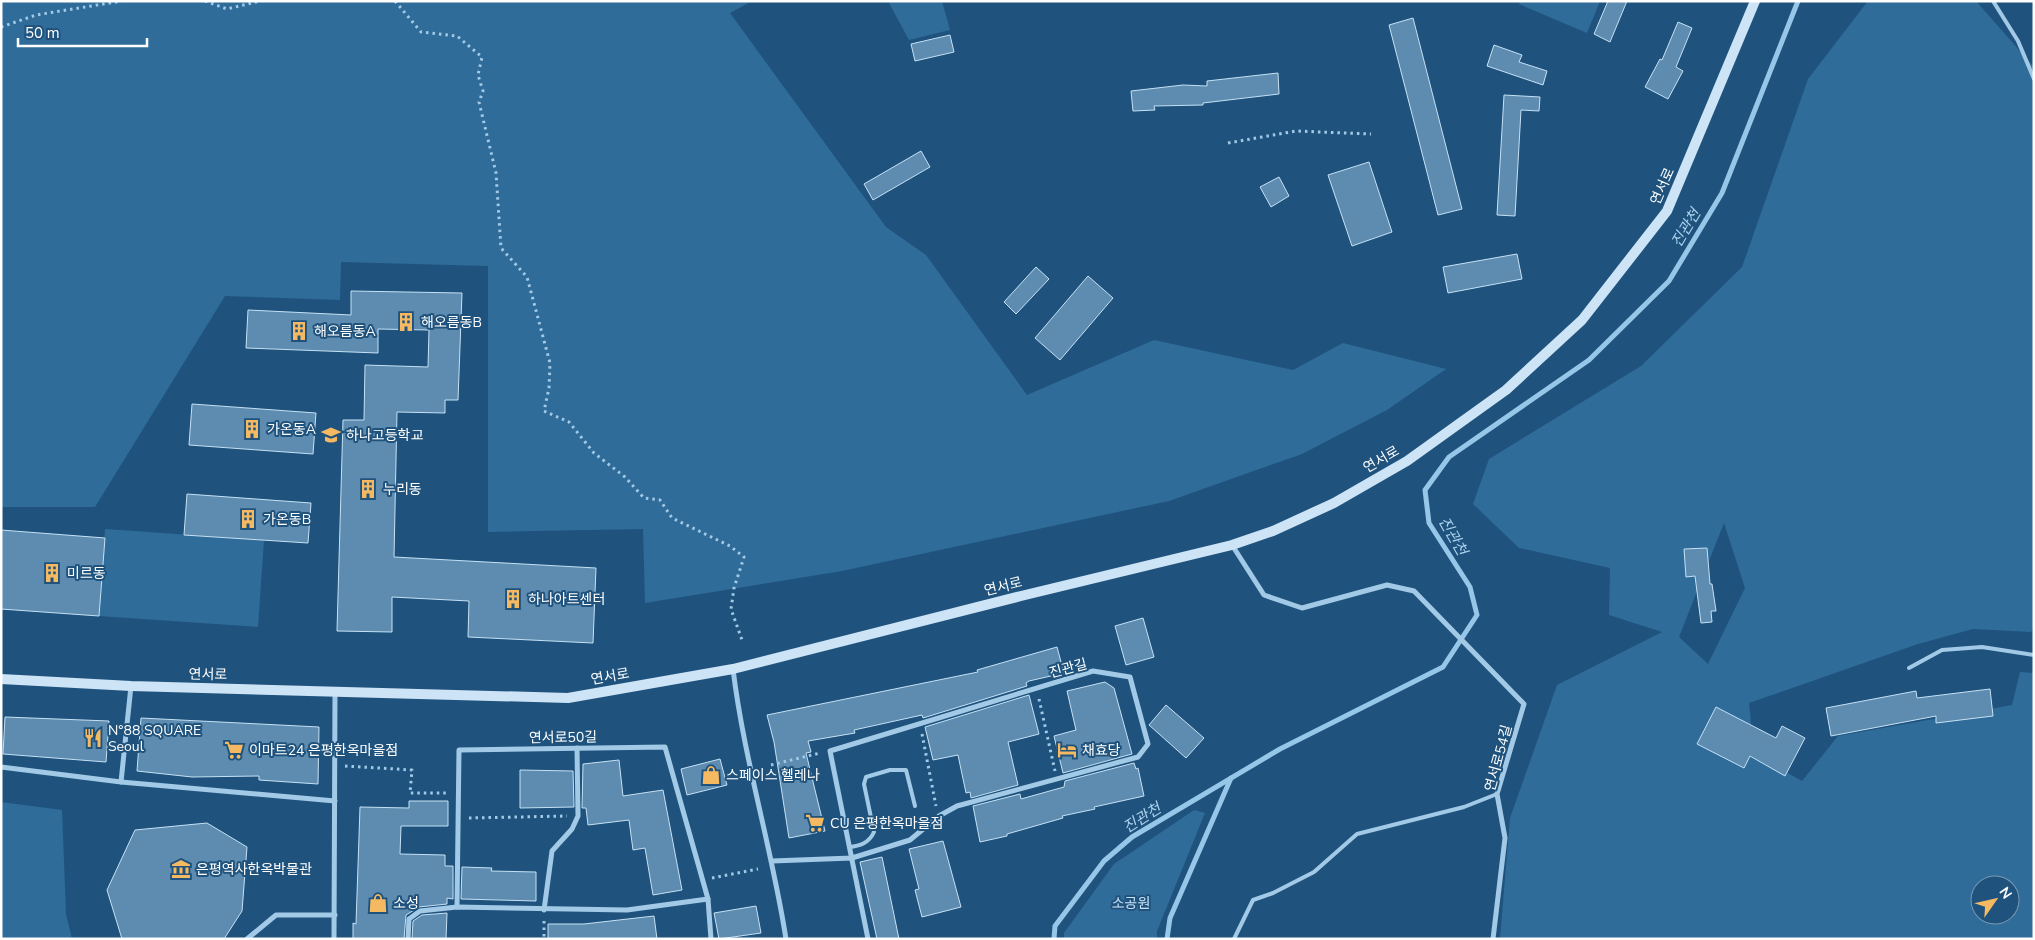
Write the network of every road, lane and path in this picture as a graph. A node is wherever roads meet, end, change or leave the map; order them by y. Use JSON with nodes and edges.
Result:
{"nodes":[{"id":1,"x":122,"y":1,"type":"edge"},
{"id":2,"x":205,"y":1,"type":"edge"},
{"id":3,"x":260,"y":1,"type":"edge"},
{"id":4,"x":395,"y":1,"type":"edge"},
{"id":5,"x":1755,"y":1,"type":"edge"},
{"id":6,"x":1993,"y":1,"type":"edge"},
{"id":7,"x":1,"y":27,"type":"edge"},
{"id":8,"x":2034,"y":79,"type":"edge"},
{"id":9,"x":1370,"y":134,"type":"dead end"},
{"id":10,"x":1228,"y":143,"type":"dead end"},
{"id":11,"x":1232,"y":545,"type":"junction"},
{"id":12,"x":742,"y":640,"type":"dead end"},
{"id":13,"x":2034,"y":655,"type":"edge"},
{"id":14,"x":1909,"y":668,"type":"dead end"},
{"id":15,"x":733,"y":670,"type":"junction"},
{"id":16,"x":1,"y":679,"type":"edge"},
{"id":17,"x":131,"y":686,"type":"junction"},
{"id":18,"x":1036,"y":688,"type":"junction"},
{"id":19,"x":335,"y":690,"type":"junction"},
{"id":20,"x":920,"y":724,"type":"junction"},
{"id":21,"x":578,"y":748,"type":"junction"},
{"id":22,"x":830,"y":751,"type":"junction"},
{"id":23,"x":771,"y":765,"type":"dead end"},
{"id":24,"x":335,"y":766,"type":"junction"},
{"id":25,"x":1,"y":767,"type":"edge"},
{"id":26,"x":1056,"y":778,"type":"junction"},
{"id":27,"x":121,"y":782,"type":"junction"},
{"id":28,"x":458,"y":793,"type":"junction"},
{"id":29,"x":1497,"y":794,"type":"junction"},
{"id":30,"x":335,"y":801,"type":"junction"},
{"id":31,"x":915,"y":806,"type":"dead end"},
{"id":32,"x":578,"y":816,"type":"junction"},
{"id":33,"x":939,"y":816,"type":"junction"},
{"id":34,"x":458,"y":819,"type":"junction"},
{"id":35,"x":849,"y":847,"type":"junction"},
{"id":36,"x":852,"y":858,"type":"junction"},
{"id":37,"x":772,"y":860,"type":"junction"},
{"id":38,"x":758,"y":869,"type":"dead end"},
{"id":39,"x":702,"y":880,"type":"junction"},
{"id":40,"x":708,"y":899,"type":"junction"},
{"id":41,"x":457,"y":907,"type":"junction"},
{"id":42,"x":544,"y":910,"type":"junction"},
{"id":43,"x":335,"y":914,"type":"junction"},
{"id":44,"x":247,"y":939,"type":"edge"},
{"id":45,"x":334,"y":939,"type":"edge"},
{"id":46,"x":408,"y":939,"type":"edge"},
{"id":47,"x":544,"y":939,"type":"edge"},
{"id":48,"x":712,"y":939,"type":"edge"},
{"id":49,"x":786,"y":939,"type":"edge"},
{"id":50,"x":868,"y":939,"type":"edge"},
{"id":51,"x":1234,"y":939,"type":"edge"},
{"id":52,"x":1493,"y":939,"type":"edge"}],
"edges":[{"from":1,"to":7,"type":"path"},
{"from":2,"to":3,"type":"path"},
{"from":4,"to":12,"type":"path"},
{"from":5,"to":11,"type":"main road","name":"연서로"},
{"from":6,"to":8,"type":"lane"},
{"from":9,"to":10,"type":"path"},
{"from":11,"to":15,"type":"main road","name":"연서로"},
{"from":11,"to":29,"type":"street","name":"연서로54길"},
{"from":13,"to":14,"type":"lane"},
{"from":15,"to":19,"type":"main road","name":"연서로"},
{"from":15,"to":37,"type":"street"},
{"from":16,"to":17,"type":"main road","name":"연서로"},
{"from":17,"to":19,"type":"main road","name":"연서로"},
{"from":17,"to":27,"type":"street"},
{"from":18,"to":20,"type":"street","name":"진관길"},
{"from":18,"to":26,"type":"path"},
{"from":18,"to":26,"type":"street","name":"진관길"},
{"from":19,"to":24,"type":"street"},
{"from":20,"to":22,"type":"street","name":"진관길"},
{"from":20,"to":33,"type":"path"},
{"from":21,"to":28,"type":"street","name":"연서로50길"},
{"from":21,"to":32,"type":"street"},
{"from":21,"to":39,"type":"street","name":"연서로50길"},
{"from":22,"to":23,"type":"path"},
{"from":22,"to":35,"type":"street"},
{"from":24,"to":28,"type":"path"},
{"from":24,"to":30,"type":"street"},
{"from":25,"to":27,"type":"street"},
{"from":26,"to":33,"type":"street","name":"진관길"},
{"from":27,"to":30,"type":"street"},
{"from":28,"to":34,"type":"street","name":"연서로50길"},
{"from":29,"to":51,"type":"lane"},
{"from":29,"to":52,"type":"street","name":"연서로54길"},
{"from":30,"to":43,"type":"street"},
{"from":31,"to":35,"type":"lane"},
{"from":32,"to":34,"type":"path"},
{"from":32,"to":42,"type":"street"},
{"from":33,"to":36,"type":"street","name":"진관길"},
{"from":34,"to":41,"type":"street","name":"연서로50길"},
{"from":35,"to":36,"type":"street"},
{"from":36,"to":37,"type":"street","name":"진관길"},
{"from":36,"to":50,"type":"street"},
{"from":37,"to":49,"type":"street"},
{"from":38,"to":39,"type":"path"},
{"from":39,"to":40,"type":"street","name":"연서로50길"},
{"from":40,"to":42,"type":"street"},
{"from":40,"to":48,"type":"street","name":"연서로50길"},
{"from":41,"to":42,"type":"street"},
{"from":41,"to":46,"type":"street"},
{"from":42,"to":47,"type":"path"},
{"from":43,"to":44,"type":"street"},
{"from":43,"to":45,"type":"street"}]}
